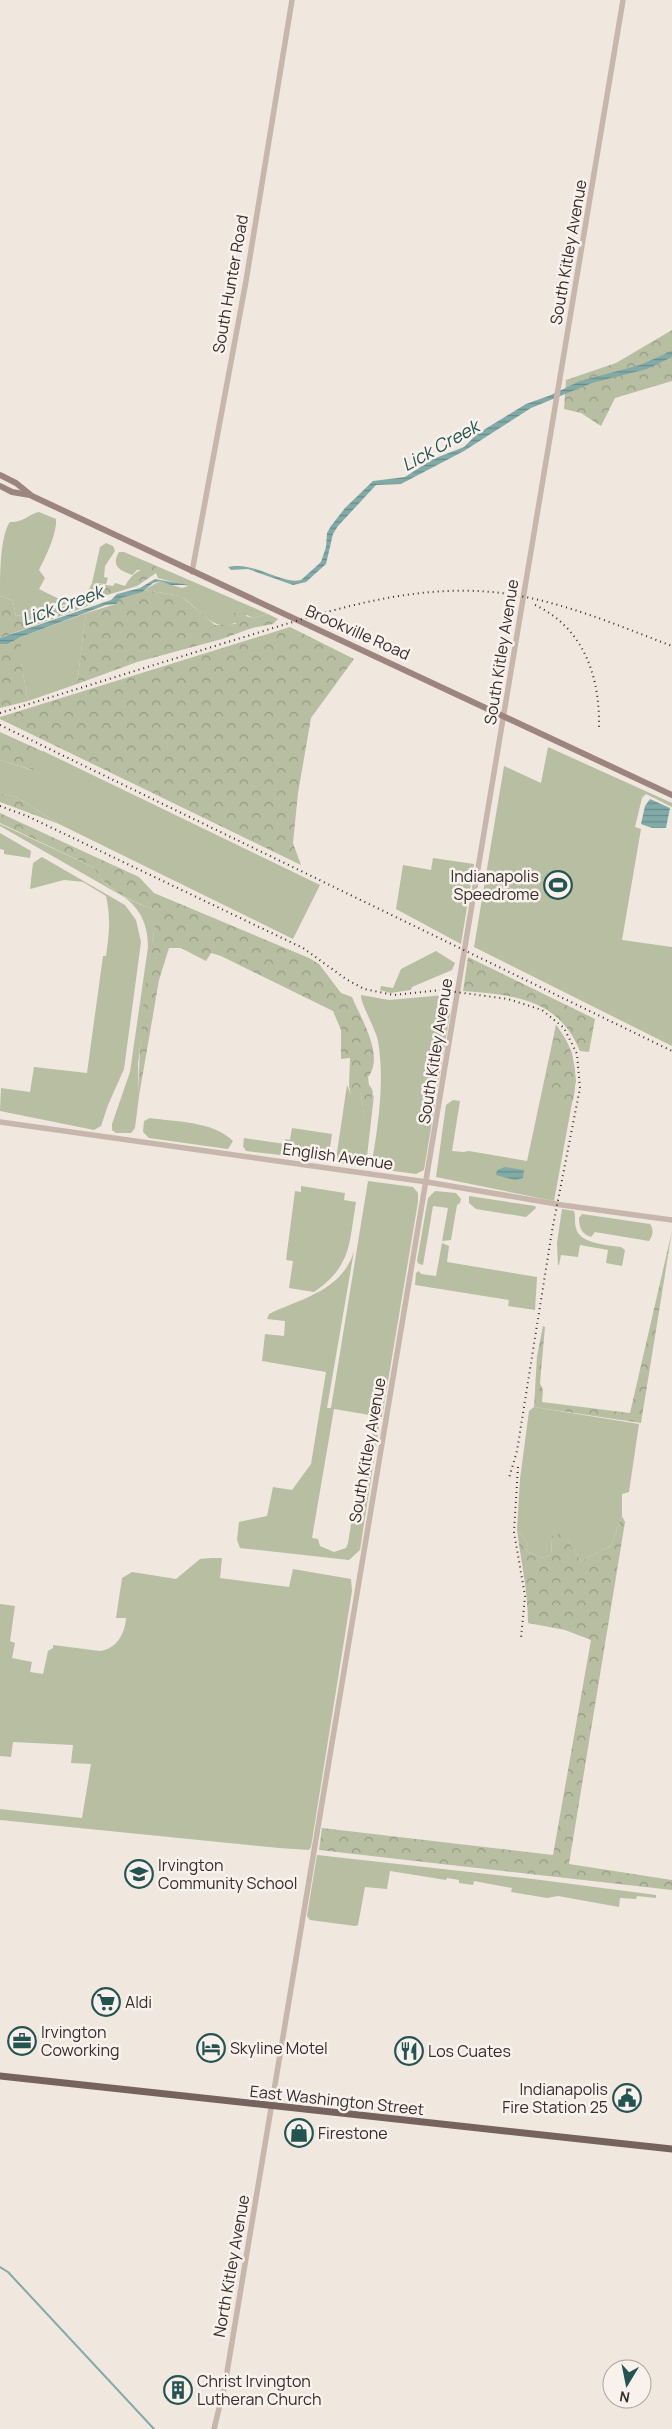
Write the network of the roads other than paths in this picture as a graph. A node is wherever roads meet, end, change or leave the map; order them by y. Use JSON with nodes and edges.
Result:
{"nodes":[{"id":1,"x":292,"y":0,"type":"edge"},
{"id":2,"x":624,"y":0,"type":"edge"},
{"id":3,"x":0,"y":475,"type":"edge"},
{"id":4,"x":0,"y":486,"type":"edge"},
{"id":5,"x":32,"y":496,"type":"junction"},
{"id":6,"x":192,"y":572,"type":"junction"},
{"id":7,"x":504,"y":716,"type":"junction"},
{"id":8,"x":672,"y":795,"type":"edge"},
{"id":9,"x":0,"y":1122,"type":"edge"},
{"id":10,"x":427,"y":1182,"type":"junction"},
{"id":11,"x":672,"y":1220,"type":"edge"},
{"id":12,"x":0,"y":2076,"type":"edge"},
{"id":13,"x":272,"y":2106,"type":"junction"},
{"id":14,"x":672,"y":2149,"type":"edge"},
{"id":15,"x":214,"y":2429,"type":"edge"}],
"edges":[{"from":1,"to":6,"type":"street","name":"South Hunter Road"},
{"from":2,"to":7,"type":"street","name":"South Kitley Avenue"},
{"from":3,"to":5,"type":"main road","name":"Brookville Road"},
{"from":4,"to":5,"type":"main road","name":"Brookville Road"},
{"from":5,"to":6,"type":"main road","name":"Brookville Road"},
{"from":6,"to":7,"type":"main road","name":"Brookville Road"},
{"from":7,"to":8,"type":"main road","name":"Brookville Road"},
{"from":7,"to":10,"type":"street","name":"South Kitley Avenue"},
{"from":9,"to":10,"type":"street","name":"English Avenue"},
{"from":10,"to":11,"type":"street","name":"English Avenue"},
{"from":10,"to":13,"type":"street","name":"South Kitley Avenue"},
{"from":12,"to":13,"type":"main road","name":"East Washington Street"},
{"from":13,"to":14,"type":"main road","name":"East Washington Street"},
{"from":13,"to":15,"type":"street","name":"North Kitley Avenue"}]}
